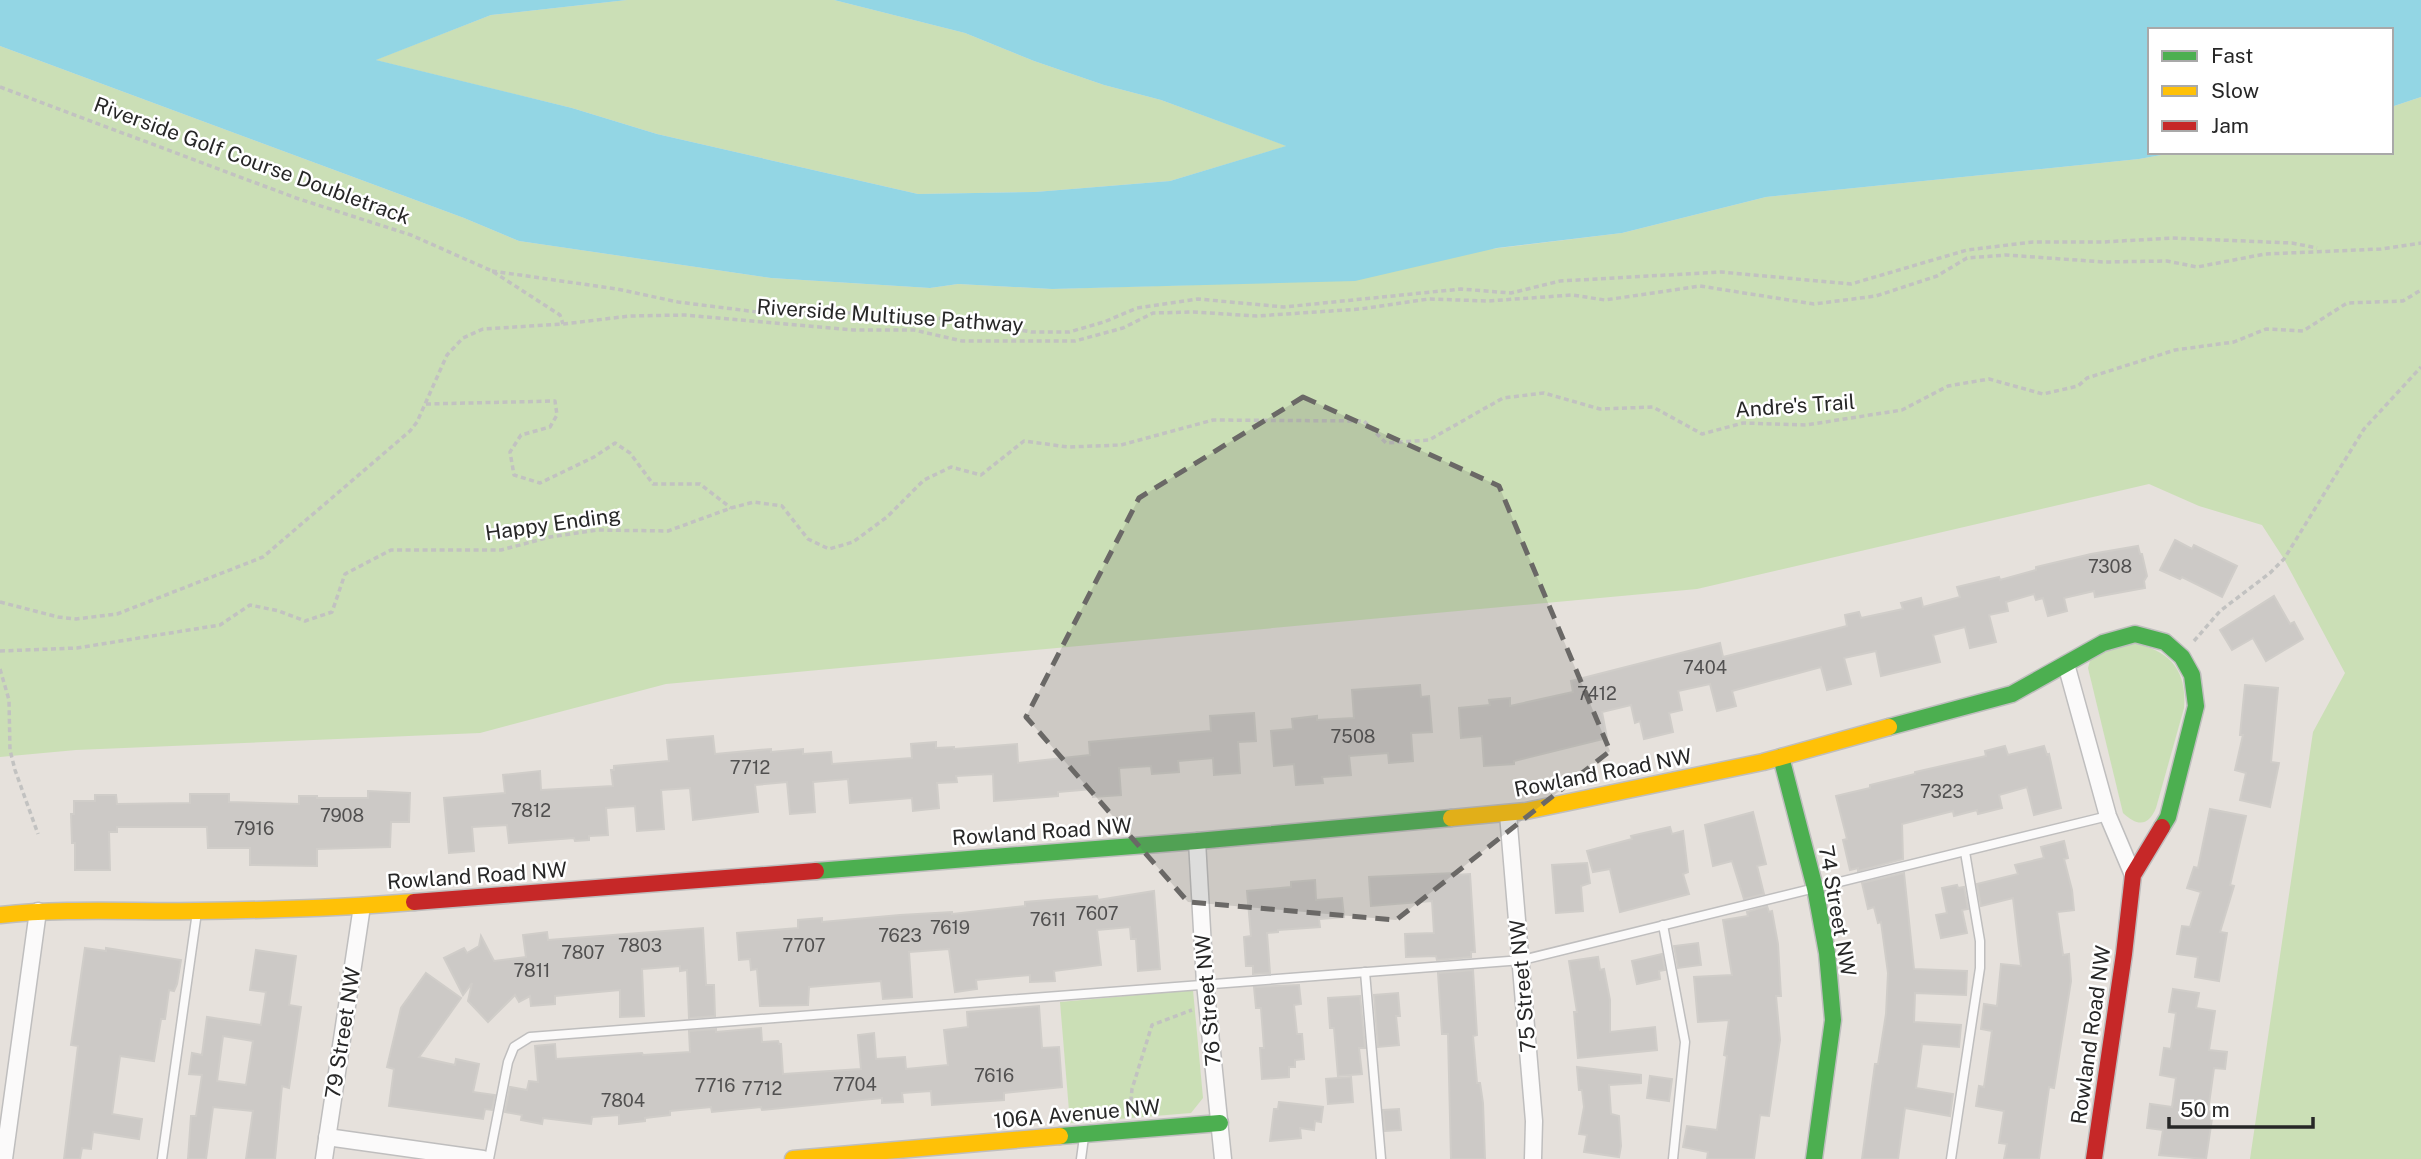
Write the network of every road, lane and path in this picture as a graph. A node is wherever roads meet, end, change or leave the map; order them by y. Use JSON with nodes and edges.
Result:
{"nodes":[{"id":1,"x":0,"y":87,"type":"edge"},
{"id":2,"x":2421,"y":243,"type":"edge"},
{"id":3,"x":2324,"y":250,"type":"junction"},
{"id":4,"x":492,"y":271,"type":"junction"},
{"id":5,"x":2421,"y":290,"type":"edge"},
{"id":6,"x":563,"y":324,"type":"junction"},
{"id":7,"x":2421,"y":367,"type":"edge"},
{"id":8,"x":425,"y":404,"type":"junction"},
{"id":9,"x":731,"y":508,"type":"junction"},
{"id":10,"x":0,"y":602,"type":"edge"},
{"id":11,"x":0,"y":651,"type":"edge"},
{"id":12,"x":2182,"y":657,"type":"junction"},
{"id":13,"x":2066,"y":664,"type":"junction"},
{"id":14,"x":0,"y":669,"type":"edge"},
{"id":15,"x":1781,"y":757,"type":"junction"},
{"id":16,"x":1508,"y":814,"type":"junction"},
{"id":17,"x":2108,"y":816,"type":"junction"},
{"id":18,"x":38,"y":834,"type":"dead end"},
{"id":19,"x":1197,"y":841,"type":"junction"},
{"id":20,"x":1965,"y":852,"type":"junction"},
{"id":21,"x":2133,"y":874,"type":"junction"},
{"id":22,"x":1815,"y":888,"type":"junction"},
{"id":23,"x":362,"y":906,"type":"junction"},
{"id":24,"x":38,"y":911,"type":"junction"},
{"id":25,"x":197,"y":911,"type":"junction"},
{"id":26,"x":0,"y":915,"type":"edge"},
{"id":27,"x":1663,"y":925,"type":"junction"},
{"id":28,"x":1522,"y":960,"type":"junction"},
{"id":29,"x":1365,"y":972,"type":"junction"},
{"id":30,"x":1205,"y":983,"type":"junction"},
{"id":31,"x":1194,"y":1010,"type":"dead end"},
{"id":32,"x":1130,"y":1116,"type":"dead end"},
{"id":33,"x":1220,"y":1124,"type":"junction"},
{"id":34,"x":1084,"y":1134,"type":"junction"},
{"id":35,"x":327,"y":1137,"type":"junction"},
{"id":36,"x":938,"y":1153,"type":"edge"},
{"id":37,"x":4,"y":1159,"type":"edge"},
{"id":38,"x":162,"y":1159,"type":"edge"},
{"id":39,"x":324,"y":1159,"type":"edge"},
{"id":40,"x":483,"y":1159,"type":"edge"},
{"id":41,"x":489,"y":1159,"type":"edge"},
{"id":42,"x":793,"y":1159,"type":"edge"},
{"id":43,"x":1081,"y":1159,"type":"edge"},
{"id":44,"x":1223,"y":1159,"type":"edge"},
{"id":45,"x":1381,"y":1159,"type":"edge"},
{"id":46,"x":1533,"y":1159,"type":"edge"},
{"id":47,"x":1673,"y":1159,"type":"edge"},
{"id":48,"x":1814,"y":1159,"type":"edge"},
{"id":49,"x":1951,"y":1159,"type":"edge"},
{"id":50,"x":2094,"y":1159,"type":"edge"}],
"edges":[{"from":1,"to":4,"type":"path","name":"Riverside Golf Course Doubletrack"},
{"from":2,"to":3,"type":"path","name":"Riverside Multiuse Pathway"},
{"from":3,"to":4,"type":"path"},
{"from":3,"to":6,"type":"path","name":"Riverside Multiuse Pathway"},
{"from":4,"to":6,"type":"path"},
{"from":5,"to":9,"type":"path","name":"Andre's Trail"},
{"from":6,"to":8,"type":"path","name":"Riverside Multiuse Pathway"},
{"from":7,"to":12,"type":"path"},
{"from":8,"to":9,"type":"path"},
{"from":8,"to":10,"type":"path","name":"Riverside Multiuse Pathway"},
{"from":9,"to":11,"type":"path","name":"Happy Ending"},
{"from":12,"to":13,"type":"street","name":"Rowland Road NW"},
{"from":12,"to":21,"type":"street","name":"Rowland Road NW"},
{"from":13,"to":15,"type":"street","name":"Rowland Road NW"},
{"from":13,"to":17,"type":"street"},
{"from":14,"to":18,"type":"path"},
{"from":15,"to":16,"type":"street","name":"Rowland Road NW"},
{"from":15,"to":22,"type":"street","name":"74 Street NW"},
{"from":16,"to":19,"type":"street","name":"Rowland Road NW"},
{"from":16,"to":28,"type":"street","name":"75 Street NW"},
{"from":17,"to":20,"type":"lane"},
{"from":17,"to":21,"type":"street"},
{"from":19,"to":23,"type":"street","name":"Rowland Road NW"},
{"from":19,"to":30,"type":"street","name":"76 Street NW"},
{"from":20,"to":22,"type":"lane"},
{"from":20,"to":49,"type":"lane"},
{"from":21,"to":50,"type":"street","name":"Rowland Road NW"},
{"from":22,"to":27,"type":"lane"},
{"from":22,"to":48,"type":"street","name":"74 Street NW"},
{"from":23,"to":25,"type":"street","name":"Rowland Road NW"},
{"from":23,"to":35,"type":"street","name":"79 Street NW"},
{"from":24,"to":25,"type":"street","name":"Rowland Road NW"},
{"from":24,"to":26,"type":"street","name":"Rowland Road NW"},
{"from":24,"to":37,"type":"street"},
{"from":25,"to":38,"type":"lane"},
{"from":27,"to":28,"type":"lane"},
{"from":27,"to":47,"type":"lane"},
{"from":28,"to":29,"type":"lane"},
{"from":28,"to":46,"type":"street","name":"75 Street NW"},
{"from":29,"to":30,"type":"lane"},
{"from":29,"to":45,"type":"lane"},
{"from":30,"to":33,"type":"street","name":"76 Street NW"},
{"from":30,"to":41,"type":"lane"},
{"from":31,"to":32,"type":"path"},
{"from":33,"to":34,"type":"street","name":"106A Avenue NW"},
{"from":33,"to":44,"type":"street","name":"76 Street NW"},
{"from":34,"to":36,"type":"street","name":"106A Avenue NW"},
{"from":34,"to":43,"type":"lane"},
{"from":35,"to":39,"type":"street","name":"79 Street NW"},
{"from":35,"to":40,"type":"street"},
{"from":36,"to":42,"type":"street","name":"106A Avenue NW"}]}
